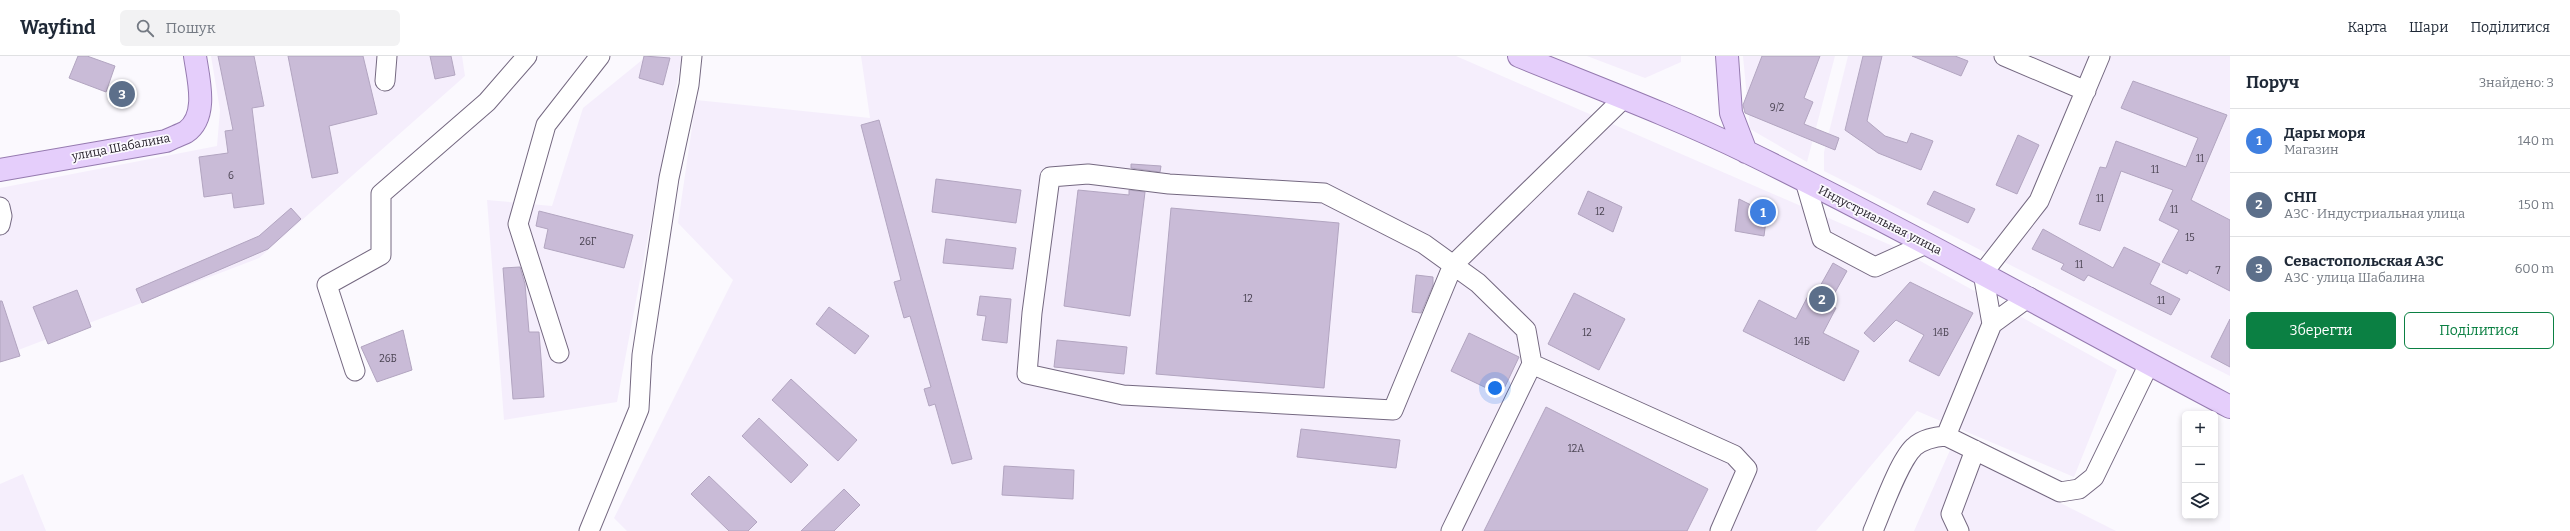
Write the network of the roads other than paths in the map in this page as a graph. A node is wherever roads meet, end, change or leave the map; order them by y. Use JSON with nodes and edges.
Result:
{"nodes":[{"id":1,"x":195,"y":56,"type":"edge"},
{"id":2,"x":387,"y":56,"type":"edge"},
{"id":3,"x":527,"y":56,"type":"edge"},
{"id":4,"x":600,"y":56,"type":"edge"},
{"id":5,"x":692,"y":56,"type":"edge"},
{"id":6,"x":1519,"y":56,"type":"edge"},
{"id":7,"x":1727,"y":56,"type":"edge"},
{"id":8,"x":2004,"y":56,"type":"edge"},
{"id":9,"x":2100,"y":56,"type":"edge"},
{"id":10,"x":385,"y":81,"type":"dead end"},
{"id":11,"x":2086,"y":91,"type":"junction"},
{"id":12,"x":1624,"y":98,"type":"junction"},
{"id":13,"x":1731,"y":113,"type":"junction"},
{"id":14,"x":1674,"y":118,"type":"junction"},
{"id":15,"x":1746,"y":152,"type":"junction"},
{"id":16,"x":0,"y":170,"type":"edge"},
{"id":17,"x":1805,"y":181,"type":"junction"},
{"id":18,"x":0,"y":207,"type":"edge"},
{"id":19,"x":0,"y":226,"type":"edge"},
{"id":20,"x":1926,"y":244,"type":"junction"},
{"id":21,"x":1454,"y":265,"type":"junction"},
{"id":22,"x":1983,"y":273,"type":"junction"},
{"id":23,"x":2029,"y":297,"type":"junction"},
{"id":24,"x":1992,"y":324,"type":"junction"},
{"id":25,"x":559,"y":352,"type":"dead end"},
{"id":26,"x":1532,"y":364,"type":"junction"},
{"id":27,"x":2149,"y":364,"type":"junction"},
{"id":28,"x":354,"y":371,"type":"dead end"},
{"id":29,"x":2230,"y":407,"type":"edge"},
{"id":30,"x":1946,"y":436,"type":"junction"},
{"id":31,"x":1975,"y":450,"type":"junction"},
{"id":32,"x":596,"y":527,"type":"edge"},
{"id":33,"x":1451,"y":531,"type":"edge"},
{"id":34,"x":1720,"y":531,"type":"edge"},
{"id":35,"x":1873,"y":531,"type":"edge"},
{"id":36,"x":1959,"y":531,"type":"edge"}],
"edges":[{"from":1,"to":16,"type":"main road","name":"улица Шабалина"},
{"from":2,"to":10,"type":"street"},
{"from":3,"to":28,"type":"street"},
{"from":4,"to":25,"type":"street"},
{"from":5,"to":32,"type":"street"},
{"from":6,"to":12,"type":"main road","name":"Индустриальная улица"},
{"from":7,"to":13,"type":"main road"},
{"from":8,"to":11,"type":"street"},
{"from":9,"to":11,"type":"street"},
{"from":11,"to":22,"type":"street"},
{"from":12,"to":14,"type":"main road","name":"Индустриальная улица"},
{"from":12,"to":21,"type":"street"},
{"from":13,"to":14,"type":"main road"},
{"from":13,"to":15,"type":"main road"},
{"from":14,"to":15,"type":"main road","name":"Индустриальная улица"},
{"from":15,"to":17,"type":"main road","name":"Индустриальная улица"},
{"from":17,"to":20,"type":"main road","name":"Индустриальная улица"},
{"from":17,"to":20,"type":"street"},
{"from":18,"to":19,"type":"street"},
{"from":20,"to":22,"type":"main road","name":"Индустриальная улица"},
{"from":21,"to":21,"type":"street"},
{"from":21,"to":26,"type":"street"},
{"from":22,"to":23,"type":"main road","name":"Индустриальная улица"},
{"from":22,"to":24,"type":"street"},
{"from":23,"to":24,"type":"street"},
{"from":23,"to":27,"type":"main road","name":"Индустриальная улица"},
{"from":24,"to":30,"type":"street"},
{"from":26,"to":33,"type":"street"},
{"from":26,"to":34,"type":"street"},
{"from":27,"to":29,"type":"main road","name":"Индустриальная улица"},
{"from":27,"to":31,"type":"street"},
{"from":30,"to":31,"type":"street"},
{"from":30,"to":35,"type":"street"},
{"from":31,"to":36,"type":"street"}]}
